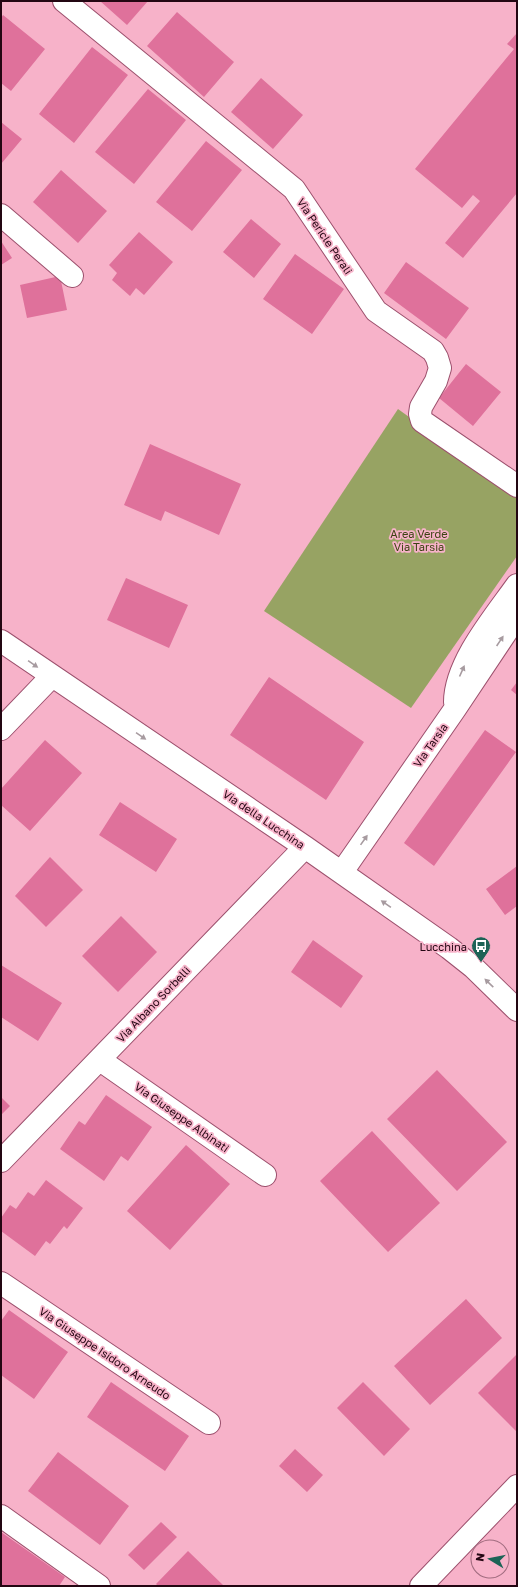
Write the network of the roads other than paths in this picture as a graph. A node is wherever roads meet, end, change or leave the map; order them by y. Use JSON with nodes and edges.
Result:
{"nodes":[{"id":1,"x":64,"y":1,"type":"edge"},
{"id":2,"x":1,"y":215,"type":"edge"},
{"id":3,"x":72,"y":276,"type":"dead end"},
{"id":4,"x":517,"y":486,"type":"edge"},
{"id":5,"x":517,"y":585,"type":"edge"},
{"id":6,"x":517,"y":616,"type":"edge"},
{"id":7,"x":1,"y":641,"type":"edge"},
{"id":8,"x":52,"y":676,"type":"junction"},
{"id":9,"x":455,"y":709,"type":"junction"},
{"id":10,"x":1,"y":729,"type":"edge"},
{"id":11,"x":305,"y":846,"type":"junction"},
{"id":12,"x":342,"y":872,"type":"junction"},
{"id":13,"x":517,"y":1010,"type":"edge"},
{"id":14,"x":100,"y":1060,"type":"junction"},
{"id":15,"x":1,"y":1162,"type":"edge"},
{"id":16,"x":265,"y":1175,"type":"dead end"},
{"id":17,"x":1,"y":1283,"type":"edge"},
{"id":18,"x":209,"y":1423,"type":"dead end"},
{"id":19,"x":517,"y":1486,"type":"edge"},
{"id":20,"x":1,"y":1516,"type":"edge"},
{"id":21,"x":99,"y":1586,"type":"edge"},
{"id":22,"x":421,"y":1586,"type":"edge"}],
"edges":[{"from":1,"to":4,"type":"street","name":"Via Pericle Perali"},
{"from":2,"to":3,"type":"street"},
{"from":9,"to":5,"type":"street","one_way":true},
{"from":9,"to":6,"type":"street","name":"Via Tarsia","one_way":true},
{"from":7,"to":8,"type":"street","name":"Via della Lucchina","one_way":true},
{"from":8,"to":10,"type":"street"},
{"from":8,"to":11,"type":"street","name":"Via della Lucchina","one_way":true},
{"from":12,"to":9,"type":"street","name":"Via Tarsia","one_way":true},
{"from":11,"to":12,"type":"street","name":"Via della Lucchina"},
{"from":11,"to":14,"type":"street","name":"Via Albano Sorbelli"},
{"from":13,"to":12,"type":"street","name":"Via della Lucchina","one_way":true},
{"from":14,"to":15,"type":"street","name":"Via Albano Sorbelli"},
{"from":14,"to":16,"type":"street","name":"Via Giuseppe Albinati"},
{"from":17,"to":18,"type":"street","name":"Via Giuseppe Isidoro Arneudo"},
{"from":19,"to":22,"type":"street"},
{"from":20,"to":21,"type":"street"}]}
